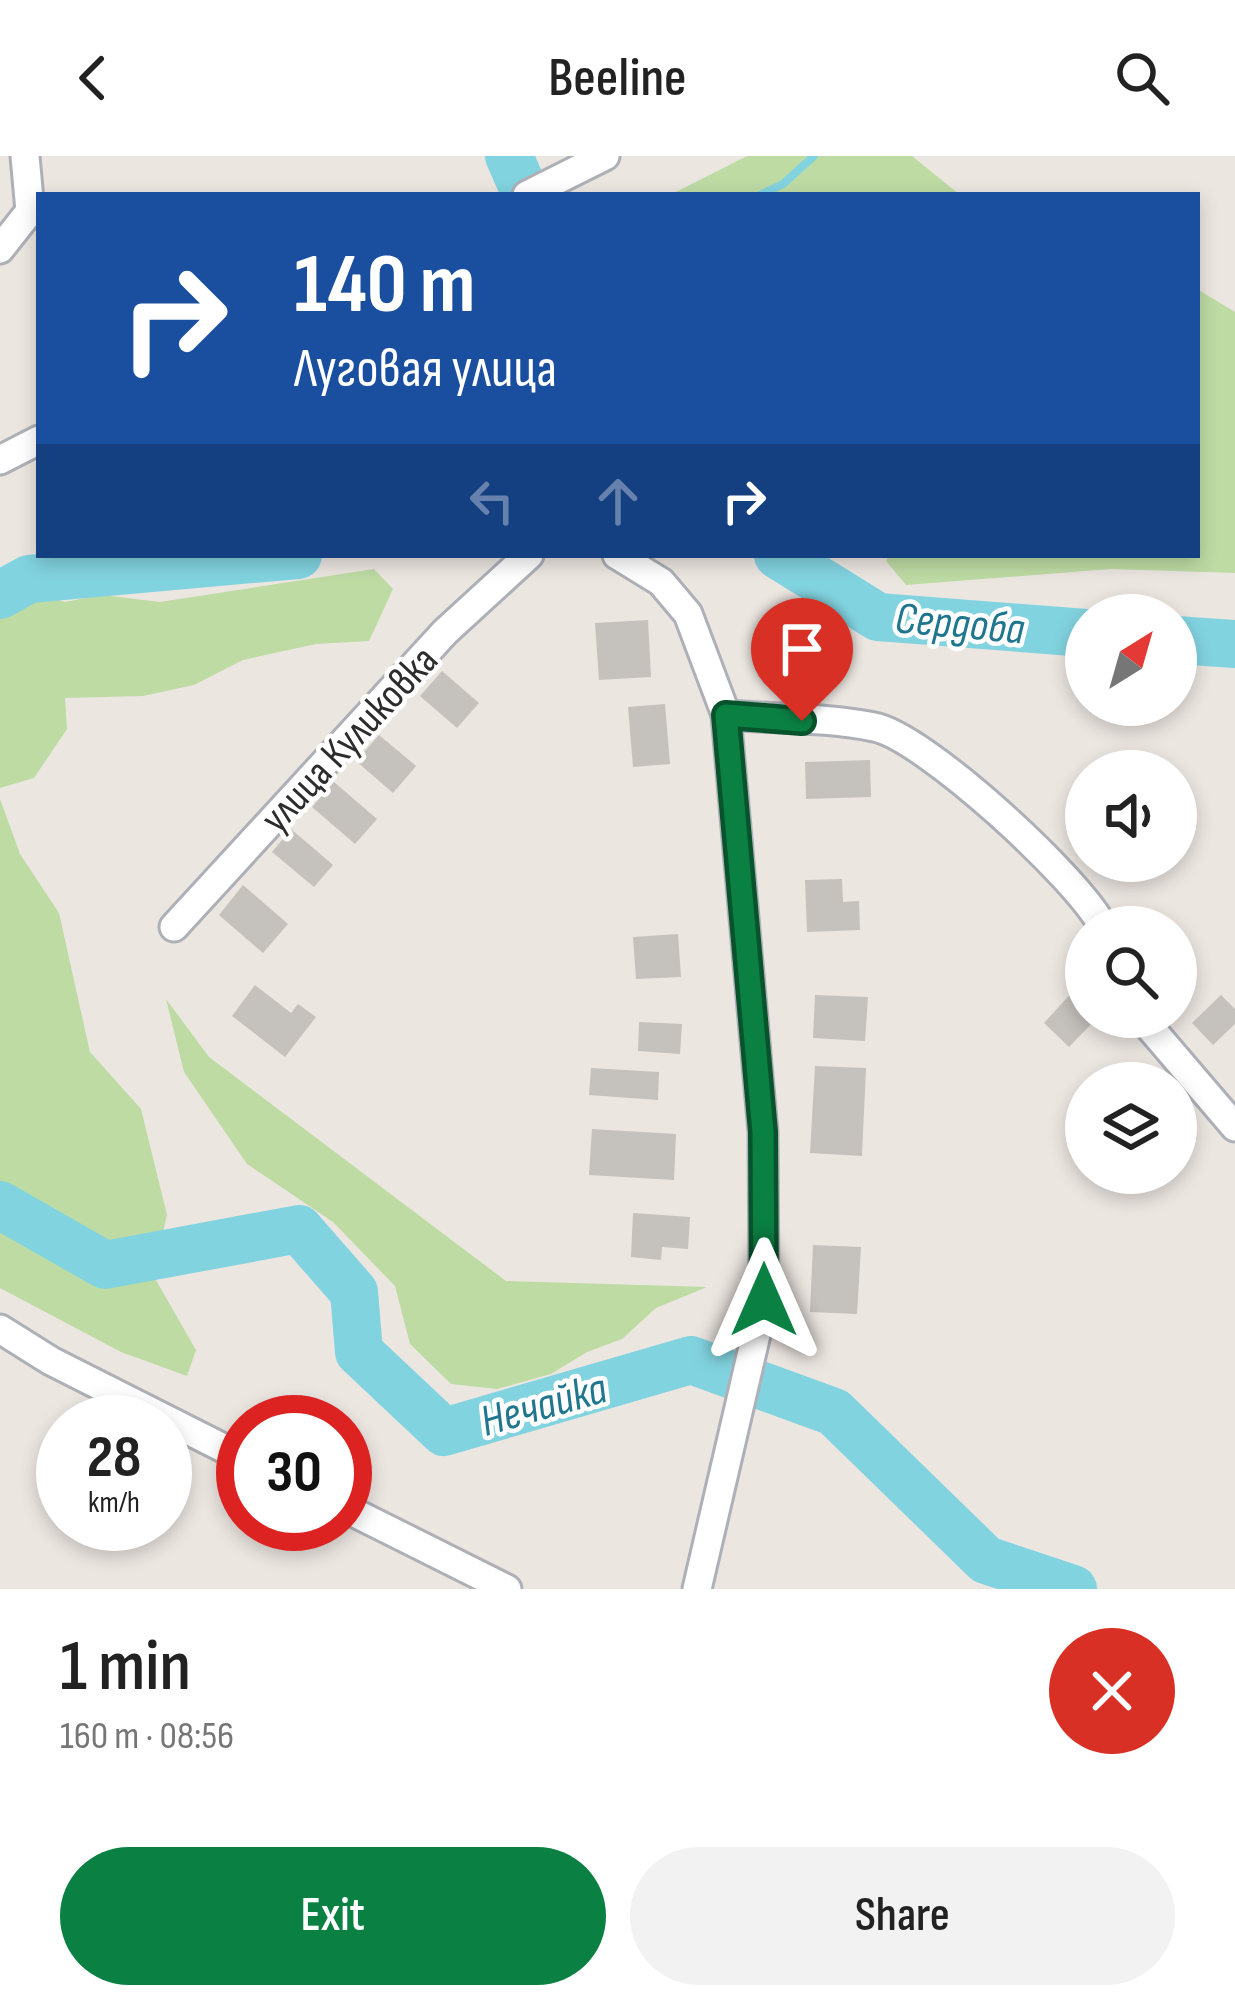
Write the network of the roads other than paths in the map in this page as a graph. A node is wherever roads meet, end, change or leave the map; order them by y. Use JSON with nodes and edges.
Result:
{"nodes":[{"id":1,"x":25,"y":156,"type":"edge"},
{"id":2,"x":605,"y":156,"type":"edge"},
{"id":3,"x":533,"y":192,"type":"edge"},
{"id":4,"x":0,"y":249,"type":"edge"},
{"id":5,"x":36,"y":442,"type":"edge"},
{"id":6,"x":0,"y":460,"type":"edge"},
{"id":7,"x":526,"y":558,"type":"edge"},
{"id":8,"x":622,"y":558,"type":"edge"},
{"id":9,"x":726,"y":715,"type":"junction"},
{"id":10,"x":1087,"y":906,"type":"edge"},
{"id":11,"x":174,"y":926,"type":"dead end"},
{"id":12,"x":1159,"y":1038,"type":"edge"},
{"id":13,"x":1235,"y":1127,"type":"edge"},
{"id":14,"x":0,"y":1329,"type":"edge"},
{"id":15,"x":216,"y":1444,"type":"edge"},
{"id":16,"x":372,"y":1522,"type":"edge"},
{"id":17,"x":507,"y":1589,"type":"edge"},
{"id":18,"x":697,"y":1589,"type":"edge"}],
"edges":[{"from":1,"to":4,"type":"street"},
{"from":2,"to":3,"type":"street"},
{"from":5,"to":6,"type":"street"},
{"from":7,"to":11,"type":"street","name":"улица Куликовка"},
{"from":8,"to":9,"type":"street"},
{"from":9,"to":10,"type":"street"},
{"from":9,"to":18,"type":"street"},
{"from":12,"to":13,"type":"street"},
{"from":14,"to":15,"type":"street"},
{"from":16,"to":17,"type":"street"}]}
